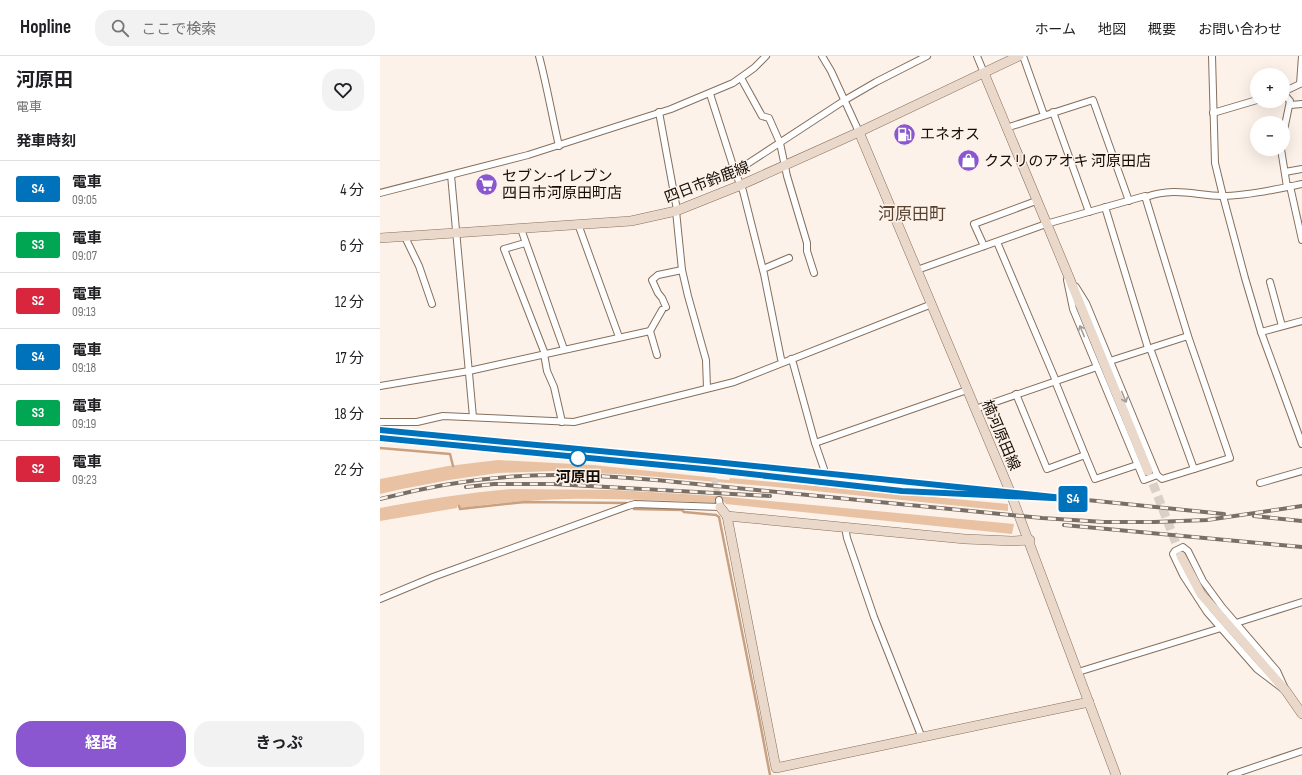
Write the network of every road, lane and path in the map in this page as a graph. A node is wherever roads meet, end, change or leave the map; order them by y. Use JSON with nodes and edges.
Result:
{"nodes":[{"id":1,"x":540,"y":56,"type":"edge"},
{"id":2,"x":766,"y":56,"type":"edge"},
{"id":3,"x":822,"y":56,"type":"edge"},
{"id":4,"x":927,"y":56,"type":"edge"},
{"id":5,"x":977,"y":56,"type":"edge"},
{"id":6,"x":1019,"y":56,"type":"edge"},
{"id":7,"x":1022,"y":56,"type":"edge"},
{"id":8,"x":1212,"y":56,"type":"edge"},
{"id":9,"x":1302,"y":56,"type":"edge"},
{"id":10,"x":984,"y":73,"type":"junction"},
{"id":11,"x":741,"y":78,"type":"junction"},
{"id":12,"x":1290,"y":89,"type":"edge"},
{"id":13,"x":710,"y":94,"type":"junction"},
{"id":14,"x":845,"y":100,"type":"junction"},
{"id":15,"x":1250,"y":102,"type":"edge"},
{"id":16,"x":1302,"y":104,"type":"edge"},
{"id":17,"x":1290,"y":105,"type":"edge"},
{"id":18,"x":659,"y":112,"type":"junction"},
{"id":19,"x":1053,"y":112,"type":"junction"},
{"id":20,"x":1213,"y":113,"type":"junction"},
{"id":21,"x":1044,"y":115,"type":"junction"},
{"id":22,"x":1006,"y":128,"type":"junction"},
{"id":23,"x":859,"y":132,"type":"junction"},
{"id":24,"x":780,"y":143,"type":"junction"},
{"id":25,"x":560,"y":146,"type":"junction"},
{"id":26,"x":1282,"y":156,"type":"edge"},
{"id":27,"x":785,"y":165,"type":"junction"},
{"id":28,"x":1302,"y":169,"type":"edge"},
{"id":29,"x":735,"y":172,"type":"junction"},
{"id":30,"x":1285,"y":172,"type":"junction"},
{"id":31,"x":451,"y":175,"type":"junction"},
{"id":32,"x":1302,"y":184,"type":"edge"},
{"id":33,"x":741,"y":185,"type":"junction"},
{"id":34,"x":1289,"y":186,"type":"junction"},
{"id":35,"x":380,"y":193,"type":"edge"},
{"id":36,"x":1223,"y":196,"type":"junction"},
{"id":37,"x":1146,"y":197,"type":"junction"},
{"id":38,"x":1036,"y":201,"type":"junction"},
{"id":39,"x":1129,"y":201,"type":"junction"},
{"id":40,"x":1105,"y":208,"type":"junction"},
{"id":41,"x":676,"y":211,"type":"junction"},
{"id":42,"x":1089,"y":212,"type":"junction"},
{"id":43,"x":578,"y":224,"type":"junction"},
{"id":44,"x":1046,"y":224,"type":"junction"},
{"id":45,"x":1301,"y":226,"type":"edge"},
{"id":46,"x":521,"y":229,"type":"junction"},
{"id":47,"x":456,"y":233,"type":"junction"},
{"id":48,"x":405,"y":237,"type":"junction"},
{"id":49,"x":380,"y":238,"type":"edge"},
{"id":50,"x":1302,"y":240,"type":"edge"},
{"id":51,"x":525,"y":242,"type":"junction"},
{"id":52,"x":997,"y":242,"type":"junction"},
{"id":53,"x":984,"y":246,"type":"junction"},
{"id":54,"x":789,"y":258,"type":"dead end"},
{"id":55,"x":763,"y":269,"type":"junction"},
{"id":56,"x":682,"y":270,"type":"junction"},
{"id":57,"x":917,"y":270,"type":"junction"},
{"id":58,"x":1066,"y":270,"type":"junction"},
{"id":59,"x":814,"y":273,"type":"dead end"},
{"id":60,"x":1270,"y":282,"type":"dead end"},
{"id":61,"x":432,"y":304,"type":"dead end"},
{"id":62,"x":932,"y":304,"type":"junction"},
{"id":63,"x":1302,"y":320,"type":"edge"},
{"id":64,"x":1282,"y":326,"type":"junction"},
{"id":65,"x":650,"y":331,"type":"junction"},
{"id":66,"x":1261,"y":332,"type":"junction"},
{"id":67,"x":1188,"y":336,"type":"junction"},
{"id":68,"x":619,"y":337,"type":"junction"},
{"id":69,"x":1149,"y":348,"type":"junction"},
{"id":70,"x":564,"y":349,"type":"junction"},
{"id":71,"x":544,"y":354,"type":"junction"},
{"id":72,"x":657,"y":355,"type":"dead end"},
{"id":73,"x":791,"y":359,"type":"junction"},
{"id":74,"x":1110,"y":361,"type":"junction"},
{"id":75,"x":783,"y":362,"type":"junction"},
{"id":76,"x":1097,"y":367,"type":"junction"},
{"id":77,"x":469,"y":371,"type":"junction"},
{"id":78,"x":1056,"y":381,"type":"junction"},
{"id":79,"x":380,"y":386,"type":"edge"},
{"id":80,"x":707,"y":388,"type":"junction"},
{"id":81,"x":967,"y":390,"type":"junction"},
{"id":82,"x":1016,"y":394,"type":"junction"},
{"id":83,"x":976,"y":409,"type":"junction"},
{"id":84,"x":473,"y":417,"type":"junction"},
{"id":85,"x":380,"y":422,"type":"edge"},
{"id":86,"x":562,"y":422,"type":"junction"},
{"id":87,"x":815,"y":443,"type":"junction"},
{"id":88,"x":1302,"y":444,"type":"edge"},
{"id":89,"x":1085,"y":455,"type":"junction"},
{"id":90,"x":1137,"y":465,"type":"junction"},
{"id":91,"x":824,"y":469,"type":"dead end"},
{"id":92,"x":1194,"y":469,"type":"junction"},
{"id":93,"x":1148,"y":471,"type":"tunnel mouth"},
{"id":94,"x":1302,"y":471,"type":"edge"},
{"id":95,"x":1156,"y":475,"type":"junction"},
{"id":96,"x":1260,"y":483,"type":"dead end"},
{"id":97,"x":719,"y":504,"type":"joint"},
{"id":98,"x":727,"y":516,"type":"junction"},
{"id":99,"x":845,"y":527,"type":"junction"},
{"id":100,"x":1030,"y":540,"type":"junction"},
{"id":101,"x":1181,"y":556,"type":"tunnel mouth"},
{"id":102,"x":380,"y":599,"type":"edge"},
{"id":103,"x":1302,"y":602,"type":"edge"},
{"id":104,"x":1236,"y":622,"type":"junction"},
{"id":105,"x":1222,"y":628,"type":"junction"},
{"id":106,"x":1078,"y":672,"type":"junction"},
{"id":107,"x":1286,"y":691,"type":"junction"},
{"id":108,"x":1089,"y":702,"type":"junction"},
{"id":109,"x":1302,"y":714,"type":"edge"},
{"id":110,"x":922,"y":738,"type":"junction"},
{"id":111,"x":1302,"y":751,"type":"edge"},
{"id":112,"x":777,"y":772,"type":"edge"},
{"id":113,"x":1116,"y":775,"type":"edge"},
{"id":114,"x":1231,"y":775,"type":"edge"}],
"edges":[{"from":1,"to":25,"type":"street"},
{"from":2,"to":11,"type":"street"},
{"from":3,"to":14,"type":"street"},
{"from":4,"to":14,"type":"street"},
{"from":5,"to":10,"type":"street"},
{"from":6,"to":10,"type":"street","name":"四日市鈴鹿線"},
{"from":7,"to":21,"type":"street"},
{"from":8,"to":20,"type":"street"},
{"from":9,"to":12,"type":"street"},
{"from":10,"to":22,"type":"street"},
{"from":10,"to":23,"type":"street","name":"四日市鈴鹿線"},
{"from":11,"to":13,"type":"street"},
{"from":11,"to":24,"type":"street"},
{"from":13,"to":18,"type":"street"},
{"from":13,"to":29,"type":"street"},
{"from":14,"to":23,"type":"street"},
{"from":14,"to":24,"type":"street"},
{"from":15,"to":20,"type":"street"},
{"from":16,"to":17,"type":"street"},
{"from":18,"to":25,"type":"street"},
{"from":18,"to":41,"type":"street"},
{"from":19,"to":21,"type":"street"},
{"from":19,"to":39,"type":"street"},
{"from":19,"to":42,"type":"street"},
{"from":20,"to":36,"type":"street"},
{"from":21,"to":22,"type":"street"},
{"from":22,"to":38,"type":"street"},
{"from":23,"to":27,"type":"street","name":"四日市鈴鹿線"},
{"from":23,"to":57,"type":"street","name":"楠河原田線"},
{"from":24,"to":27,"type":"street"},
{"from":24,"to":29,"type":"street"},
{"from":25,"to":31,"type":"street"},
{"from":26,"to":30,"type":"street"},
{"from":27,"to":33,"type":"street","name":"四日市鈴鹿線"},
{"from":27,"to":59,"type":"street"},
{"from":28,"to":30,"type":"street"},
{"from":29,"to":33,"type":"street"},
{"from":30,"to":34,"type":"street"},
{"from":31,"to":35,"type":"street"},
{"from":31,"to":47,"type":"street"},
{"from":32,"to":34,"type":"street"},
{"from":33,"to":41,"type":"street","name":"四日市鈴鹿線"},
{"from":33,"to":55,"type":"street"},
{"from":34,"to":36,"type":"street"},
{"from":34,"to":45,"type":"street"},
{"from":36,"to":37,"type":"street"},
{"from":36,"to":66,"type":"street"},
{"from":37,"to":39,"type":"street"},
{"from":37,"to":67,"type":"street"},
{"from":38,"to":44,"type":"street"},
{"from":38,"to":53,"type":"street"},
{"from":39,"to":40,"type":"street"},
{"from":40,"to":42,"type":"street"},
{"from":40,"to":69,"type":"street"},
{"from":41,"to":43,"type":"street","name":"四日市鈴鹿線"},
{"from":41,"to":56,"type":"street"},
{"from":42,"to":44,"type":"street"},
{"from":43,"to":46,"type":"street","name":"四日市鈴鹿線"},
{"from":43,"to":68,"type":"street"},
{"from":44,"to":52,"type":"street"},
{"from":44,"to":58,"type":"street"},
{"from":45,"to":50,"type":"street"},
{"from":46,"to":47,"type":"street","name":"四日市鈴鹿線"},
{"from":46,"to":51,"type":"street"},
{"from":47,"to":48,"type":"street","name":"四日市鈴鹿線"},
{"from":47,"to":77,"type":"street"},
{"from":48,"to":49,"type":"street","name":"四日市鈴鹿線"},
{"from":48,"to":61,"type":"street"},
{"from":51,"to":70,"type":"street"},
{"from":51,"to":71,"type":"street"},
{"from":52,"to":53,"type":"street"},
{"from":52,"to":78,"type":"street"},
{"from":53,"to":57,"type":"street"},
{"from":54,"to":55,"type":"street"},
{"from":55,"to":75,"type":"street"},
{"from":56,"to":65,"type":"street"},
{"from":56,"to":80,"type":"street"},
{"from":57,"to":62,"type":"street","name":"楠河原田線"},
{"from":58,"to":74,"type":"street"},
{"from":76,"to":58,"type":"street","one_way":true},
{"from":58,"to":93,"type":"street"},
{"from":60,"to":64,"type":"street"},
{"from":62,"to":73,"type":"street"},
{"from":62,"to":81,"type":"street","name":"楠河原田線"},
{"from":63,"to":64,"type":"street"},
{"from":64,"to":66,"type":"street"},
{"from":65,"to":68,"type":"street"},
{"from":65,"to":72,"type":"street"},
{"from":66,"to":88,"type":"street"},
{"from":67,"to":69,"type":"street"},
{"from":67,"to":92,"type":"street"},
{"from":68,"to":70,"type":"street"},
{"from":69,"to":74,"type":"street"},
{"from":69,"to":92,"type":"street"},
{"from":70,"to":71,"type":"street"},
{"from":71,"to":77,"type":"street"},
{"from":71,"to":86,"type":"street"},
{"from":73,"to":75,"type":"street"},
{"from":73,"to":87,"type":"street"},
{"from":74,"to":95,"type":"street","one_way":true},
{"from":75,"to":80,"type":"street"},
{"from":76,"to":78,"type":"street"},
{"from":76,"to":90,"type":"street"},
{"from":77,"to":79,"type":"street"},
{"from":77,"to":84,"type":"street"},
{"from":78,"to":82,"type":"street"},
{"from":78,"to":89,"type":"street"},
{"from":80,"to":86,"type":"street"},
{"from":81,"to":83,"type":"street","name":"楠河原田線"},
{"from":81,"to":87,"type":"street"},
{"from":82,"to":83,"type":"street"},
{"from":82,"to":89,"type":"street"},
{"from":83,"to":100,"type":"street","name":"楠河原田線"},
{"from":84,"to":85,"type":"street"},
{"from":84,"to":86,"type":"street"},
{"from":87,"to":91,"type":"street"},
{"from":89,"to":90,"type":"street"},
{"from":90,"to":95,"type":"street"},
{"from":92,"to":95,"type":"street"},
{"from":94,"to":96,"type":"street"},
{"from":97,"to":98,"type":"street"},
{"from":97,"to":102,"type":"street"},
{"from":98,"to":99,"type":"street"},
{"from":98,"to":112,"type":"street"},
{"from":99,"to":100,"type":"street"},
{"from":99,"to":110,"type":"street"},
{"from":100,"to":106,"type":"street","name":"楠河原田線"},
{"from":101,"to":107,"type":"street"},
{"from":103,"to":104,"type":"street"},
{"from":104,"to":105,"type":"street"},
{"from":104,"to":107,"type":"street"},
{"from":105,"to":106,"type":"street"},
{"from":105,"to":107,"type":"street"},
{"from":106,"to":108,"type":"street","name":"楠河原田線"},
{"from":107,"to":109,"type":"street"},
{"from":108,"to":110,"type":"street"},
{"from":108,"to":113,"type":"street","name":"楠河原田線"},
{"from":110,"to":112,"type":"street"},
{"from":111,"to":114,"type":"street"}]}
